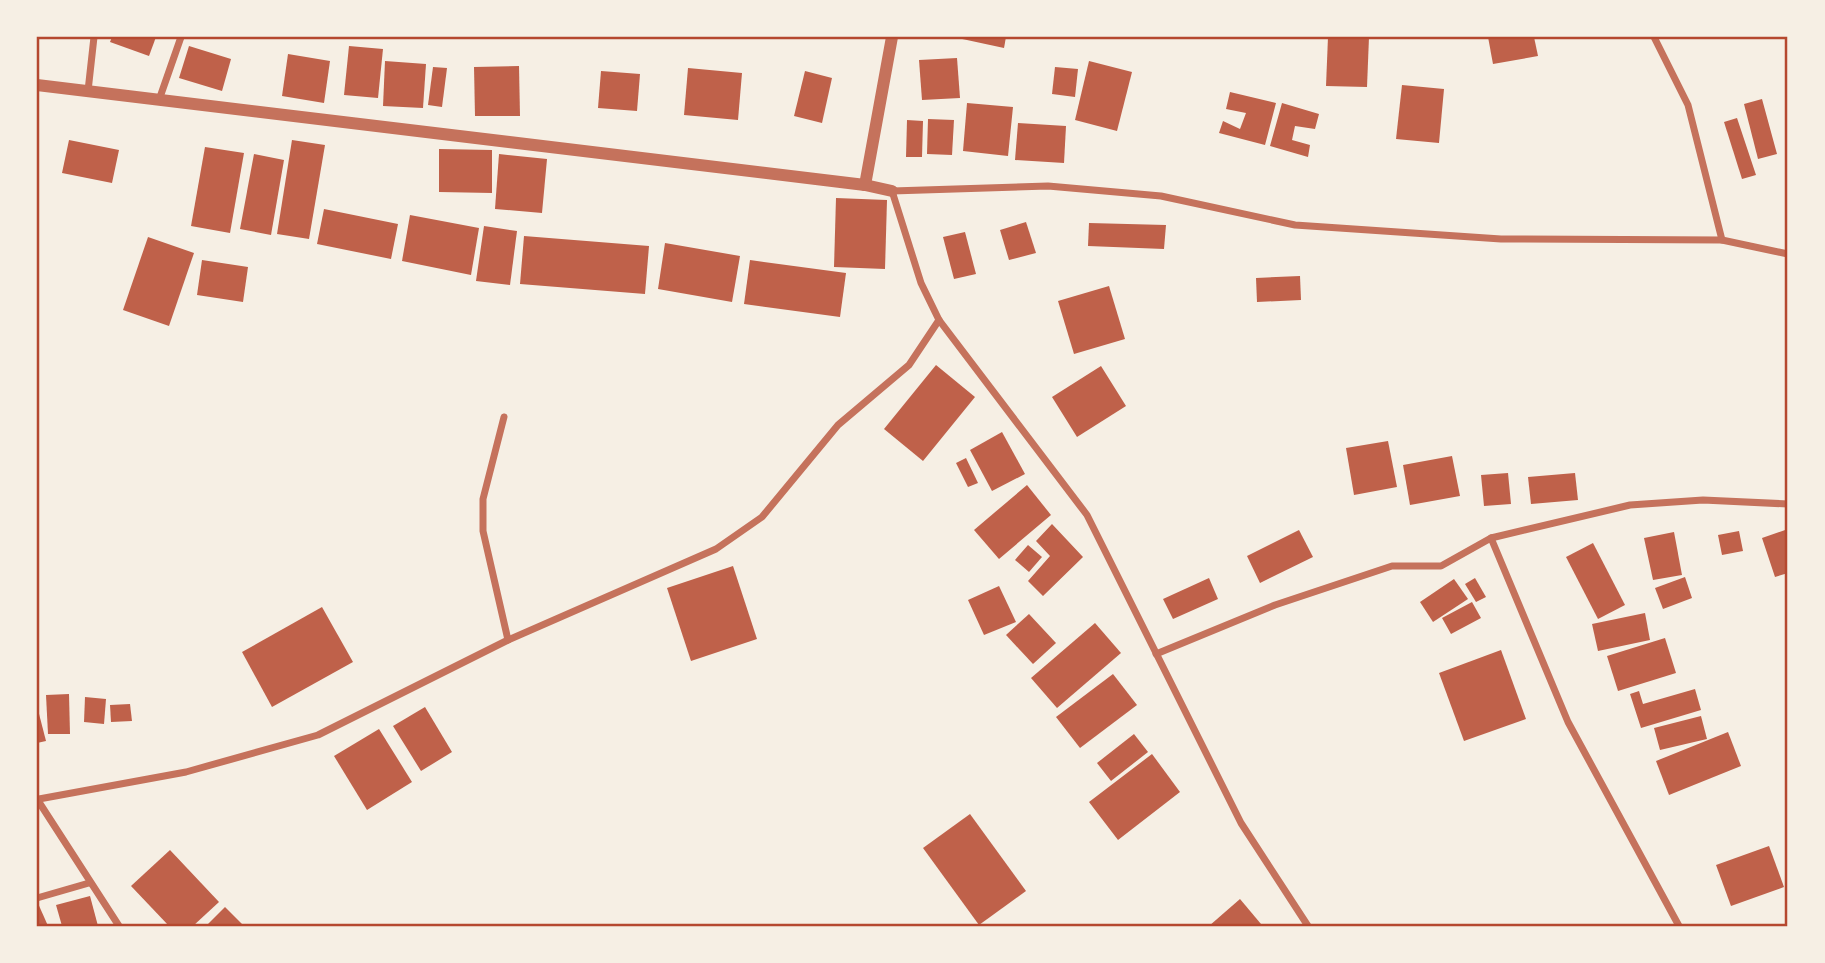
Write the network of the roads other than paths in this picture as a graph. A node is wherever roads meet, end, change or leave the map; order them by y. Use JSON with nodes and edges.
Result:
{"nodes":[{"id":1,"x":94,"y":37,"type":"edge"},
{"id":2,"x":181,"y":37,"type":"edge"},
{"id":3,"x":892,"y":37,"type":"edge"},
{"id":4,"x":1654,"y":37,"type":"edge"},
{"id":5,"x":37,"y":85,"type":"edge"},
{"id":6,"x":88,"y":91,"type":"junction"},
{"id":7,"x":159,"y":100,"type":"junction"},
{"id":8,"x":865,"y":185,"type":"junction"},
{"id":9,"x":892,"y":191,"type":"junction"},
{"id":10,"x":1722,"y":240,"type":"junction"},
{"id":11,"x":1788,"y":254,"type":"edge"},
{"id":12,"x":939,"y":320,"type":"junction"},
{"id":13,"x":504,"y":417,"type":"dead end"},
{"id":14,"x":1788,"y":504,"type":"edge"},
{"id":15,"x":1491,"y":538,"type":"junction"},
{"id":16,"x":508,"y":640,"type":"junction"},
{"id":17,"x":1156,"y":654,"type":"junction"},
{"id":18,"x":38,"y":799,"type":"edge"},
{"id":19,"x":89,"y":883,"type":"junction"},
{"id":20,"x":37,"y":898,"type":"edge"},
{"id":21,"x":119,"y":926,"type":"edge"},
{"id":22,"x":1308,"y":926,"type":"edge"},
{"id":23,"x":1679,"y":926,"type":"edge"}],
"edges":[{"from":1,"to":6,"type":"street"},
{"from":2,"to":7,"type":"street"},
{"from":3,"to":8,"type":"street"},
{"from":4,"to":10,"type":"street"},
{"from":5,"to":6,"type":"street"},
{"from":6,"to":7,"type":"street"},
{"from":7,"to":8,"type":"street"},
{"from":8,"to":9,"type":"street"},
{"from":9,"to":10,"type":"street"},
{"from":9,"to":12,"type":"street"},
{"from":10,"to":11,"type":"street"},
{"from":12,"to":16,"type":"street"},
{"from":12,"to":17,"type":"street"},
{"from":13,"to":16,"type":"street"},
{"from":14,"to":15,"type":"street"},
{"from":15,"to":17,"type":"street"},
{"from":15,"to":23,"type":"street"},
{"from":16,"to":18,"type":"street"},
{"from":17,"to":22,"type":"street"},
{"from":18,"to":19,"type":"street"},
{"from":19,"to":20,"type":"street"},
{"from":19,"to":21,"type":"street"}]}
